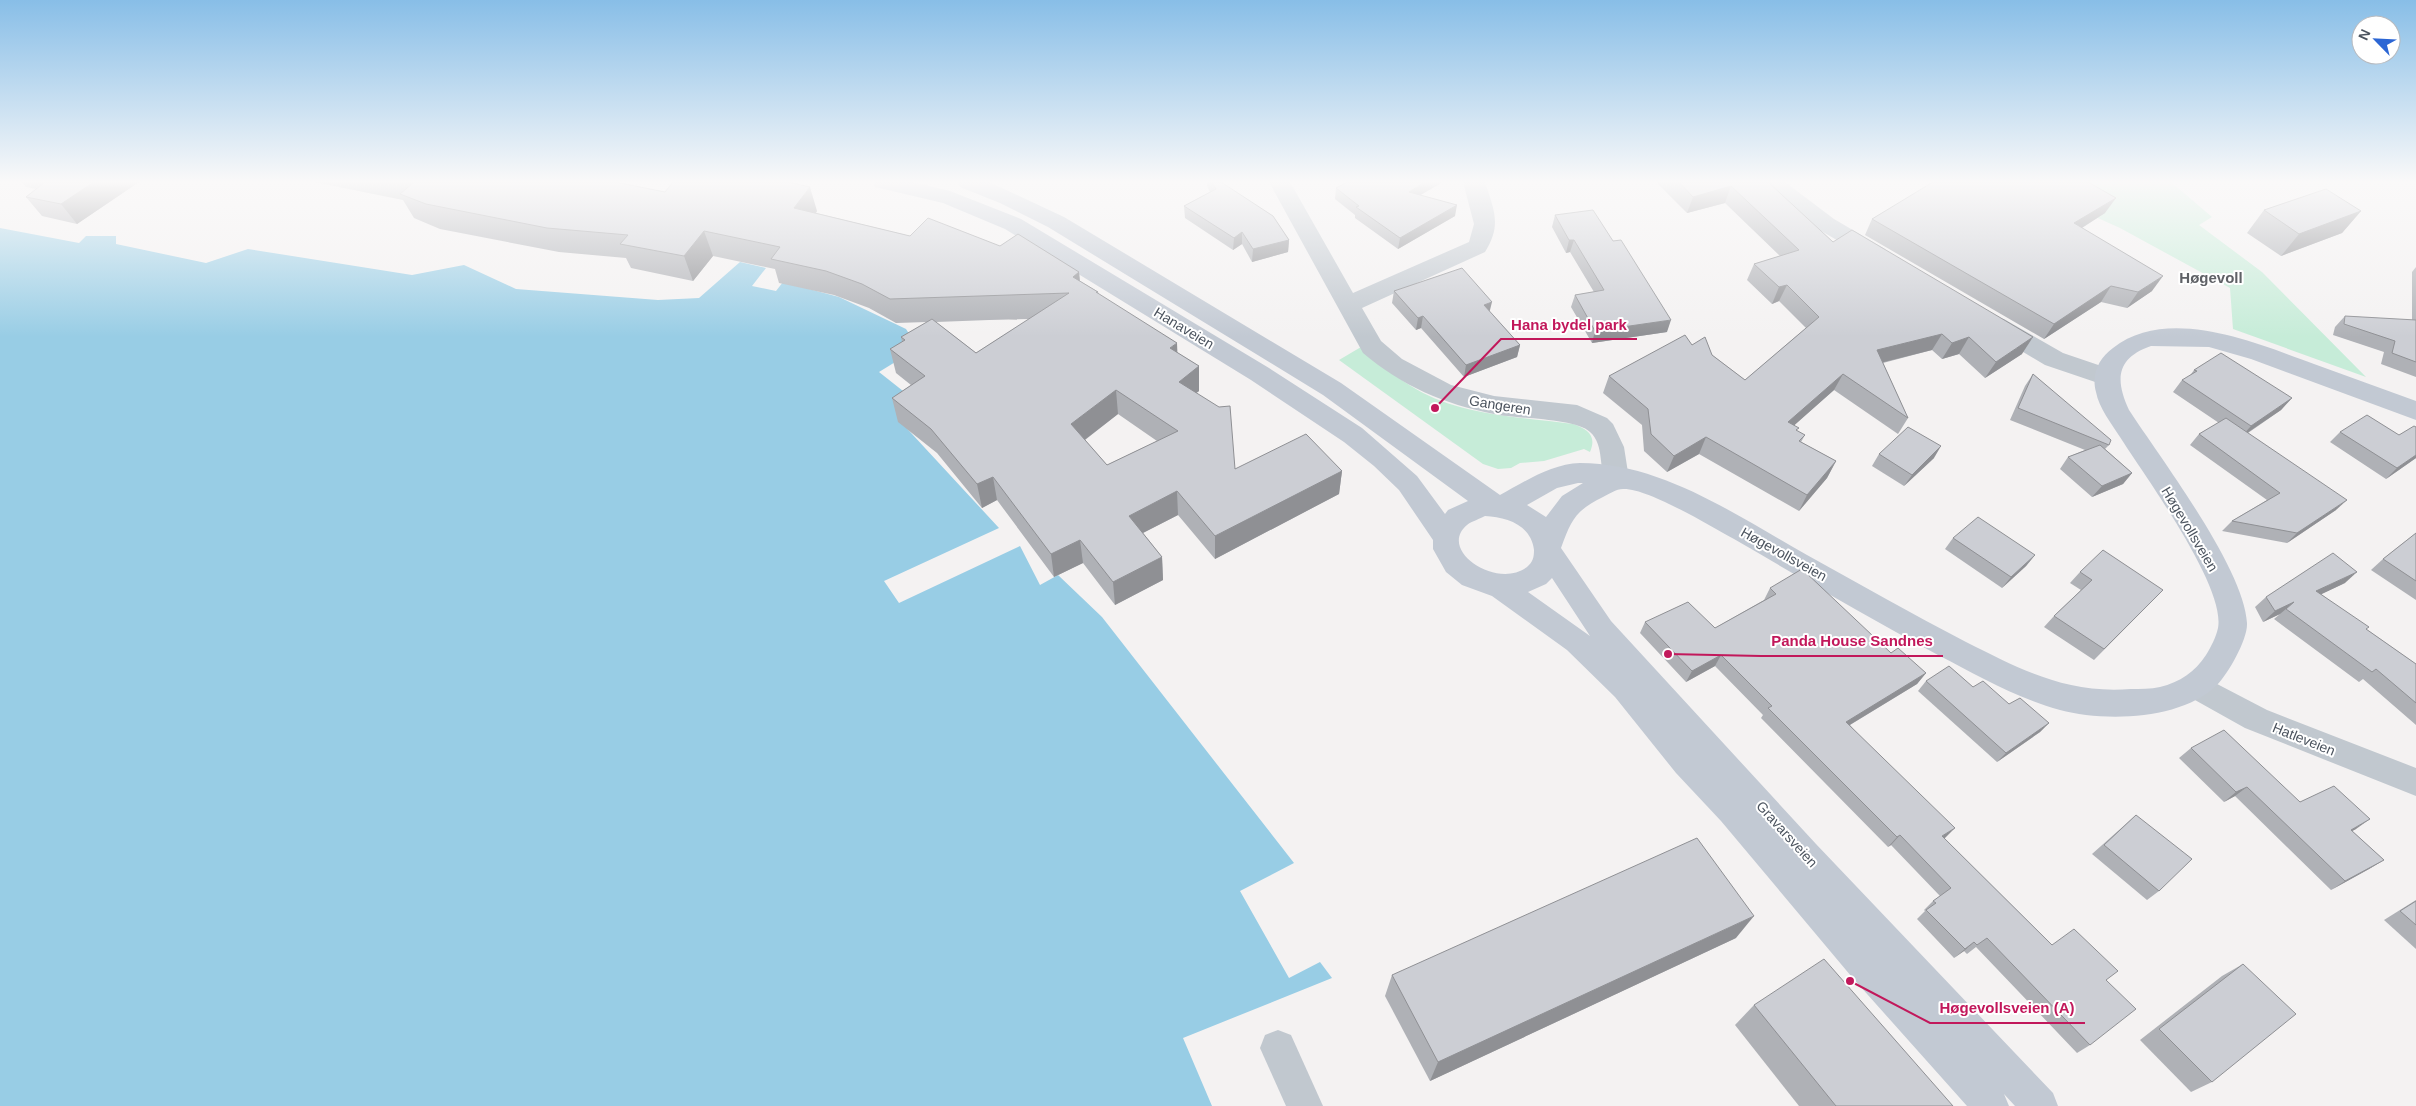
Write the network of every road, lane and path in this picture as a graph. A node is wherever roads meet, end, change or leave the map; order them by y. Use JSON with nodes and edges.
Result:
{"nodes":[{"id":1,"x":1029,"y":234,"type":"edge"},
{"id":2,"x":1075,"y":234,"type":"edge"},
{"id":3,"x":1308,"y":234,"type":"edge"},
{"id":4,"x":1485,"y":234,"type":"edge"},
{"id":5,"x":1842,"y":234,"type":"edge"},
{"id":6,"x":1898,"y":267,"type":"edge"},
{"id":7,"x":1350,"y":304,"type":"junction"},
{"id":8,"x":1980,"y":315,"type":"edge"},
{"id":9,"x":2107,"y":377,"type":"junction"},
{"id":10,"x":2416,"y":411,"type":"edge"},
{"id":11,"x":1616,"y":479,"type":"junction"},
{"id":12,"x":1498,"y":506,"type":"junction"},
{"id":13,"x":1445,"y":535,"type":"junction"},
{"id":14,"x":1549,"y":549,"type":"junction"},
{"id":15,"x":1500,"y":587,"type":"junction"},
{"id":16,"x":2196,"y":686,"type":"junction"},
{"id":17,"x":2416,"y":782,"type":"edge"},
{"id":18,"x":1278,"y":1048,"type":"dead end"},
{"id":19,"x":1305,"y":1106,"type":"edge"},
{"id":20,"x":1991,"y":1106,"type":"edge"},
{"id":21,"x":2040,"y":1106,"type":"edge"}],
"edges":[{"from":1,"to":13,"type":"main road","name":"Hanaveien"},
{"from":2,"to":12,"type":"main road","name":"Hanaveien"},
{"from":3,"to":7,"type":"street","name":"Gangeren"},
{"from":4,"to":7,"type":"street"},
{"from":5,"to":6,"type":"street"},
{"from":7,"to":11,"type":"street","name":"Gangeren"},
{"from":8,"to":9,"type":"street"},
{"from":9,"to":10,"type":"main road"},
{"from":9,"to":16,"type":"main road","name":"Høgevollsveien"},
{"from":11,"to":12,"type":"main road","name":"Høgevollsveien"},
{"from":11,"to":14,"type":"main road"},
{"from":11,"to":16,"type":"main road","name":"Høgevollsveien"},
{"from":12,"to":13,"type":"main road"},
{"from":12,"to":14,"type":"main road"},
{"from":13,"to":15,"type":"main road"},
{"from":14,"to":15,"type":"main road"},
{"from":14,"to":21,"type":"main road","name":"Gravarsveien"},
{"from":15,"to":20,"type":"main road","name":"Gravarsveien"},
{"from":16,"to":17,"type":"street","name":"Hatleveien"},
{"from":18,"to":19,"type":"street"}]}
